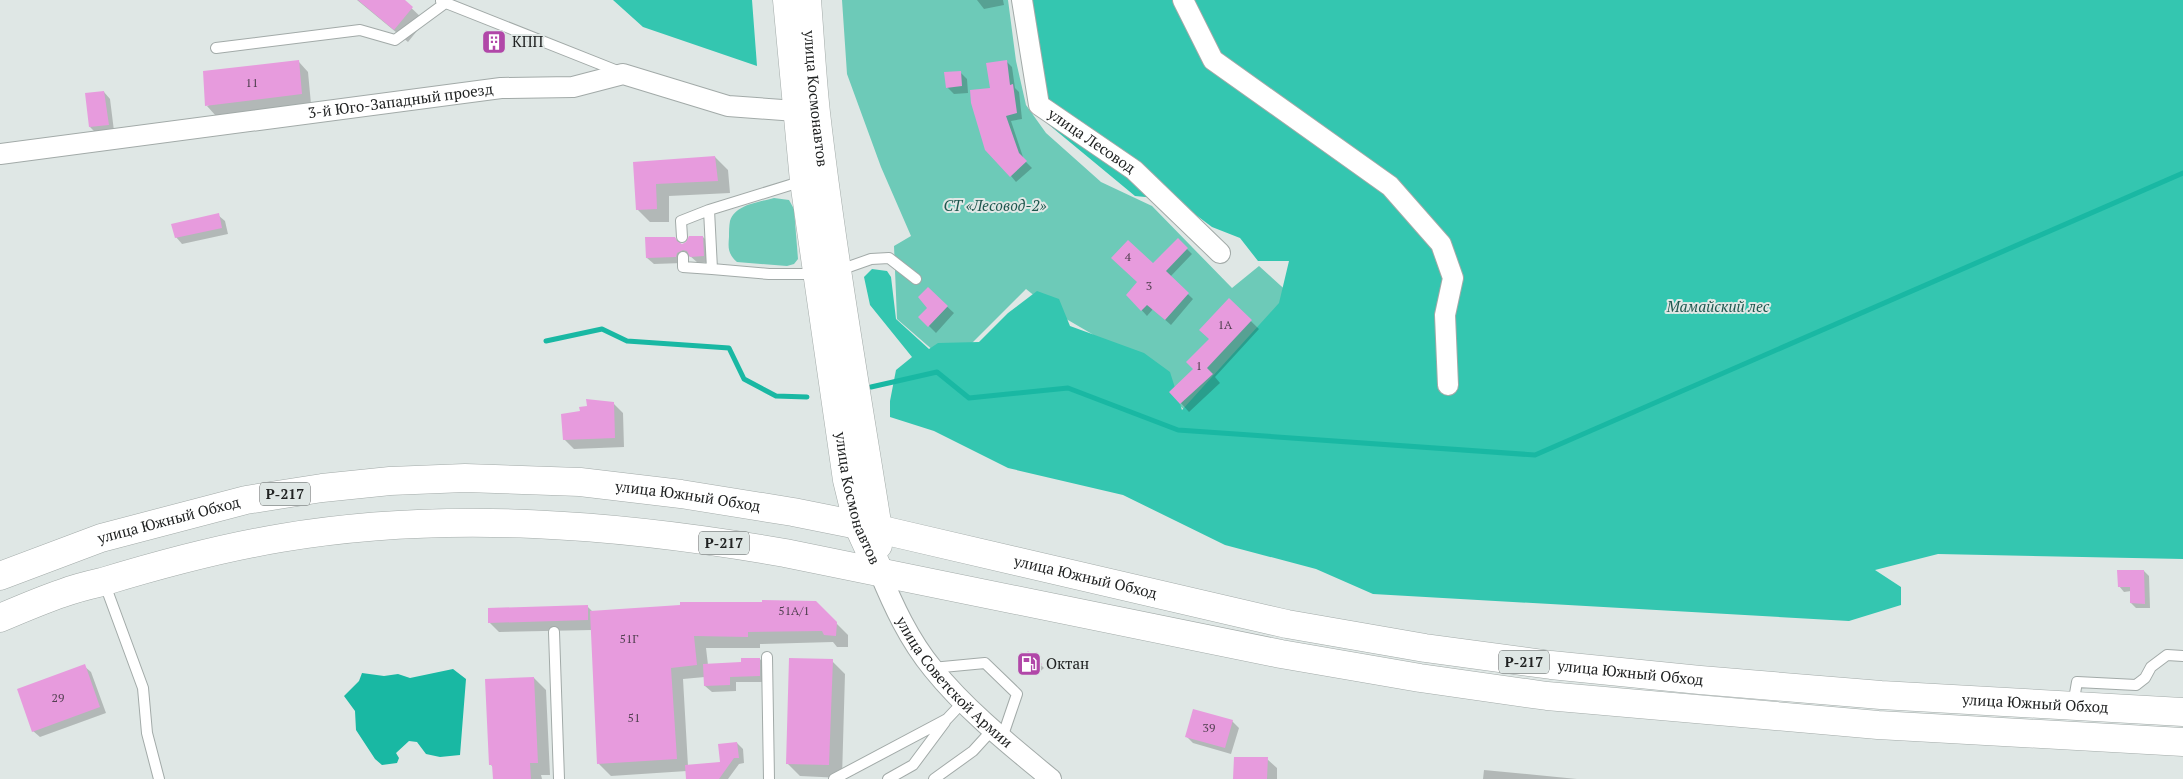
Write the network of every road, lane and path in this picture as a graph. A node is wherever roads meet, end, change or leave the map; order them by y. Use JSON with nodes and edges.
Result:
{"nodes":[{"id":1,"x":787,"y":0,"type":"edge"},
{"id":2,"x":807,"y":0,"type":"edge"},
{"id":3,"x":1022,"y":0,"type":"edge"},
{"id":4,"x":1183,"y":0,"type":"edge"},
{"id":5,"x":442,"y":2,"type":"edge"},
{"id":6,"x":216,"y":48,"type":"dead end"},
{"id":7,"x":623,"y":74,"type":"junction"},
{"id":8,"x":796,"y":112,"type":"junction"},
{"id":9,"x":0,"y":154,"type":"edge"},
{"id":10,"x":804,"y":181,"type":"junction"},
{"id":11,"x":709,"y":210,"type":"junction"},
{"id":12,"x":682,"y":236,"type":"dead end"},
{"id":13,"x":1220,"y":253,"type":"dead end"},
{"id":14,"x":683,"y":257,"type":"dead end"},
{"id":15,"x":712,"y":268,"type":"junction"},
{"id":16,"x":826,"y":273,"type":"junction"},
{"id":17,"x":916,"y":279,"type":"dead end"},
{"id":18,"x":1448,"y":385,"type":"dead end"},
{"id":19,"x":868,"y":527,"type":"junction"},
{"id":20,"x":879,"y":571,"type":"junction"},
{"id":21,"x":0,"y":576,"type":"edge"},
{"id":22,"x":103,"y":581,"type":"junction"},
{"id":23,"x":0,"y":618,"type":"edge"},
{"id":24,"x":554,"y":632,"type":"dead end"},
{"id":25,"x":767,"y":656,"type":"dead end"},
{"id":26,"x":2183,"y":656,"type":"edge"},
{"id":27,"x":932,"y":668,"type":"junction"},
{"id":28,"x":963,"y":702,"type":"junction"},
{"id":29,"x":2073,"y":706,"type":"junction"},
{"id":30,"x":2183,"y":712,"type":"edge"},
{"id":31,"x":947,"y":719,"type":"junction"},
{"id":32,"x":998,"y":734,"type":"junction"},
{"id":33,"x":2183,"y":742,"type":"edge"},
{"id":34,"x":159,"y":779,"type":"edge"},
{"id":35,"x":559,"y":779,"type":"edge"},
{"id":36,"x":770,"y":779,"type":"edge"},
{"id":37,"x":834,"y":779,"type":"edge"},
{"id":38,"x":888,"y":779,"type":"edge"},
{"id":39,"x":934,"y":779,"type":"edge"},
{"id":40,"x":1051,"y":779,"type":"edge"}],
"edges":[{"from":1,"to":8,"type":"main road","name":"улица Космонавтов"},
{"from":2,"to":16,"type":"main road","name":"улица Космонавтов"},
{"from":3,"to":13,"type":"street","name":"улица Лесовод"},
{"from":4,"to":18,"type":"street"},
{"from":5,"to":6,"type":"lane"},
{"from":5,"to":7,"type":"lane"},
{"from":7,"to":8,"type":"street"},
{"from":7,"to":9,"type":"street","name":"3-й Юго-Западный проезд"},
{"from":8,"to":10,"type":"main road","name":"улица Космонавтов"},
{"from":10,"to":11,"type":"lane"},
{"from":10,"to":16,"type":"main road","name":"улица Космонавтов"},
{"from":11,"to":12,"type":"lane"},
{"from":11,"to":15,"type":"lane"},
{"from":14,"to":15,"type":"lane"},
{"from":15,"to":16,"type":"lane"},
{"from":16,"to":17,"type":"lane"},
{"from":16,"to":19,"type":"main road","name":"улица Космонавтов"},
{"from":19,"to":20,"type":"main road","name":"улица Космонавтов"},
{"from":19,"to":21,"type":"main road","name":"улица Южный Обход","number":"Р-217"},
{"from":19,"to":29,"type":"main road","name":"улица Южный Обход","number":"Р-217"},
{"from":20,"to":22,"type":"main road","name":"улица Южный Обход","number":"Р-217"},
{"from":20,"to":27,"type":"street","name":"улица Советской Армии"},
{"from":20,"to":33,"type":"main road","name":"улица Южный Обход","number":"Р-217"},
{"from":22,"to":23,"type":"main road","name":"улица Южный Обход","number":"Р-217"},
{"from":22,"to":34,"type":"lane"},
{"from":24,"to":35,"type":"lane"},
{"from":25,"to":36,"type":"lane"},
{"from":26,"to":29,"type":"lane"},
{"from":27,"to":28,"type":"street","name":"улица Советской Армии"},
{"from":27,"to":32,"type":"lane"},
{"from":28,"to":31,"type":"lane"},
{"from":28,"to":32,"type":"street","name":"улица Советской Армии"},
{"from":29,"to":30,"type":"main road","name":"улица Южный Обход","number":"Р-217"},
{"from":31,"to":37,"type":"lane"},
{"from":31,"to":38,"type":"lane"},
{"from":32,"to":39,"type":"lane"},
{"from":32,"to":40,"type":"street","name":"улица Советской Армии"}]}
